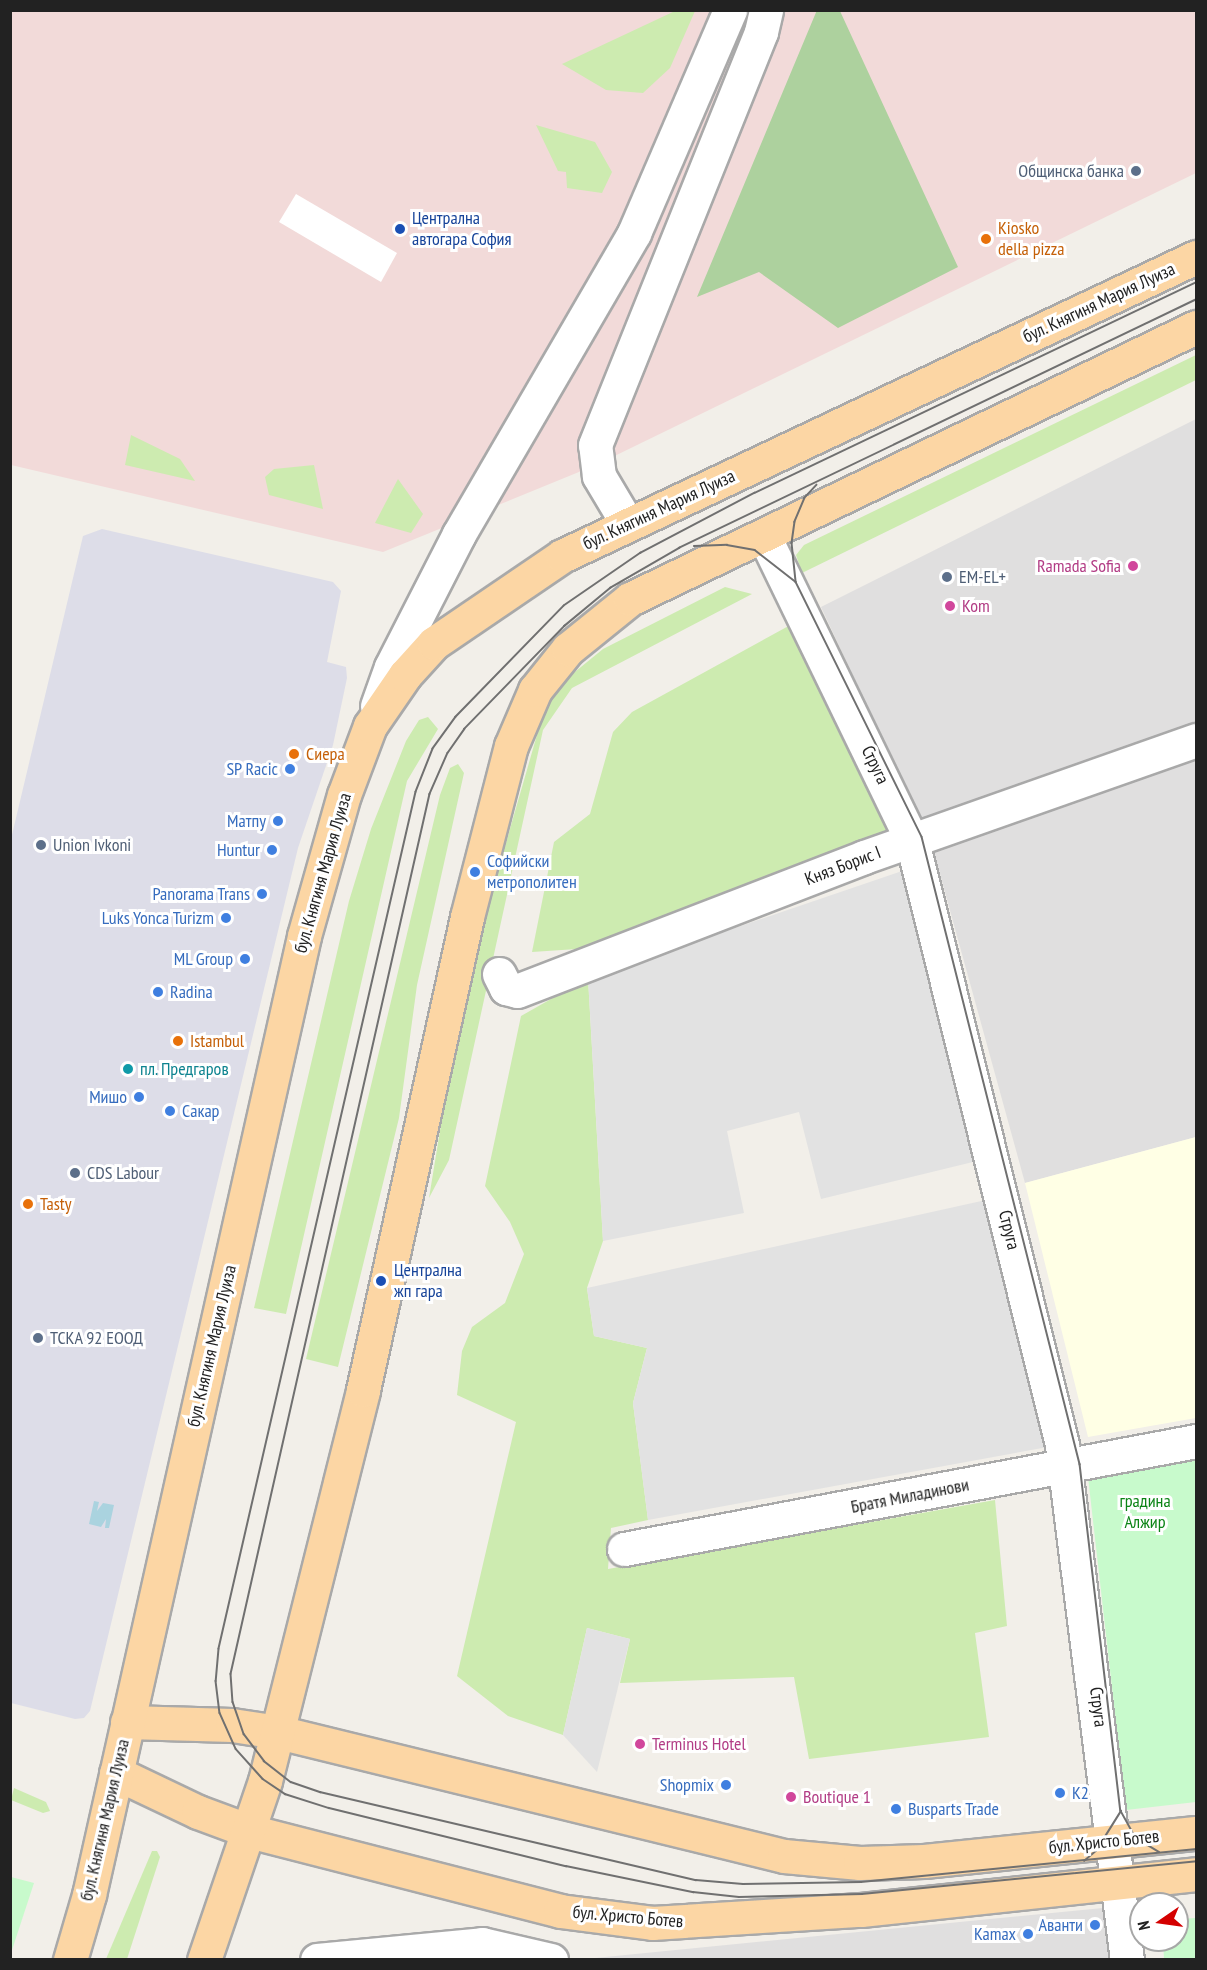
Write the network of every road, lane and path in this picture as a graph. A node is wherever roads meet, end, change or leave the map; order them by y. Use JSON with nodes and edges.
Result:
{"nodes":[{"id":1,"x":730,"y":10,"type":"edge"},
{"id":2,"x":766,"y":10,"type":"edge"},
{"id":3,"x":1197,"y":257,"type":"edge"},
{"id":4,"x":1197,"y":327,"type":"edge"},
{"id":5,"x":627,"y":523,"type":"junction"},
{"id":6,"x":764,"y":536,"type":"junction"},
{"id":7,"x":370,"y":726,"type":"junction"},
{"id":8,"x":1197,"y":740,"type":"edge"},
{"id":9,"x":912,"y":841,"type":"junction"},
{"id":10,"x":499,"y":974,"type":"dead end"},
{"id":11,"x":1197,"y":1442,"type":"edge"},
{"id":12,"x":1073,"y":1465,"type":"junction"},
{"id":13,"x":624,"y":1549,"type":"dead end"},
{"id":14,"x":128,"y":1722,"type":"junction"},
{"id":15,"x":278,"y":1732,"type":"junction"},
{"id":16,"x":116,"y":1773,"type":"junction"},
{"id":17,"x":249,"y":1831,"type":"junction"},
{"id":18,"x":1197,"y":1833,"type":"edge"},
{"id":19,"x":1115,"y":1841,"type":"junction"},
{"id":20,"x":1197,"y":1874,"type":"edge"},
{"id":21,"x":1119,"y":1882,"type":"junction"},
{"id":22,"x":70,"y":1959,"type":"edge"},
{"id":23,"x":204,"y":1959,"type":"edge"},
{"id":24,"x":317,"y":1959,"type":"edge"},
{"id":25,"x":551,"y":1959,"type":"edge"},
{"id":26,"x":1128,"y":1959,"type":"edge"}],
"edges":[{"from":1,"to":7,"type":"street"},
{"from":2,"to":5,"type":"street"},
{"from":3,"to":5,"type":"main road","name":"бул. Княгиня Мария Луиза"},
{"from":4,"to":6,"type":"main road"},
{"from":5,"to":7,"type":"main road","name":"бул. Княгиня Мария Луиза"},
{"from":6,"to":9,"type":"street","name":"Струга"},
{"from":6,"to":15,"type":"main road"},
{"from":7,"to":14,"type":"main road","name":"бул. Княгиня Мария Луиза"},
{"from":8,"to":9,"type":"street","name":"Княз Борис I"},
{"from":9,"to":10,"type":"street","name":"Княз Борис I"},
{"from":9,"to":12,"type":"street","name":"Струга"},
{"from":11,"to":12,"type":"street","name":"Братя Миладинови"},
{"from":12,"to":13,"type":"street","name":"Братя Миладинови"},
{"from":12,"to":19,"type":"street","name":"Струга"},
{"from":14,"to":15,"type":"main road","name":"бул. Христо Ботев"},
{"from":14,"to":16,"type":"main road","name":"бул. Княгиня Мария Луиза"},
{"from":15,"to":17,"type":"main road"},
{"from":15,"to":19,"type":"main road","name":"бул. Христо Ботев"},
{"from":16,"to":17,"type":"main road","name":"бул. Христо Ботев"},
{"from":16,"to":22,"type":"main road","name":"бул. Княгиня Мария Луиза"},
{"from":17,"to":21,"type":"main road","name":"бул. Христо Ботев"},
{"from":17,"to":23,"type":"main road"},
{"from":18,"to":19,"type":"main road","name":"бул. Христо Ботев"},
{"from":19,"to":21,"type":"street","name":"Струга"},
{"from":20,"to":21,"type":"main road","name":"бул. Христо Ботев"},
{"from":21,"to":26,"type":"street","name":"Струга"},
{"from":24,"to":25,"type":"street"}]}
